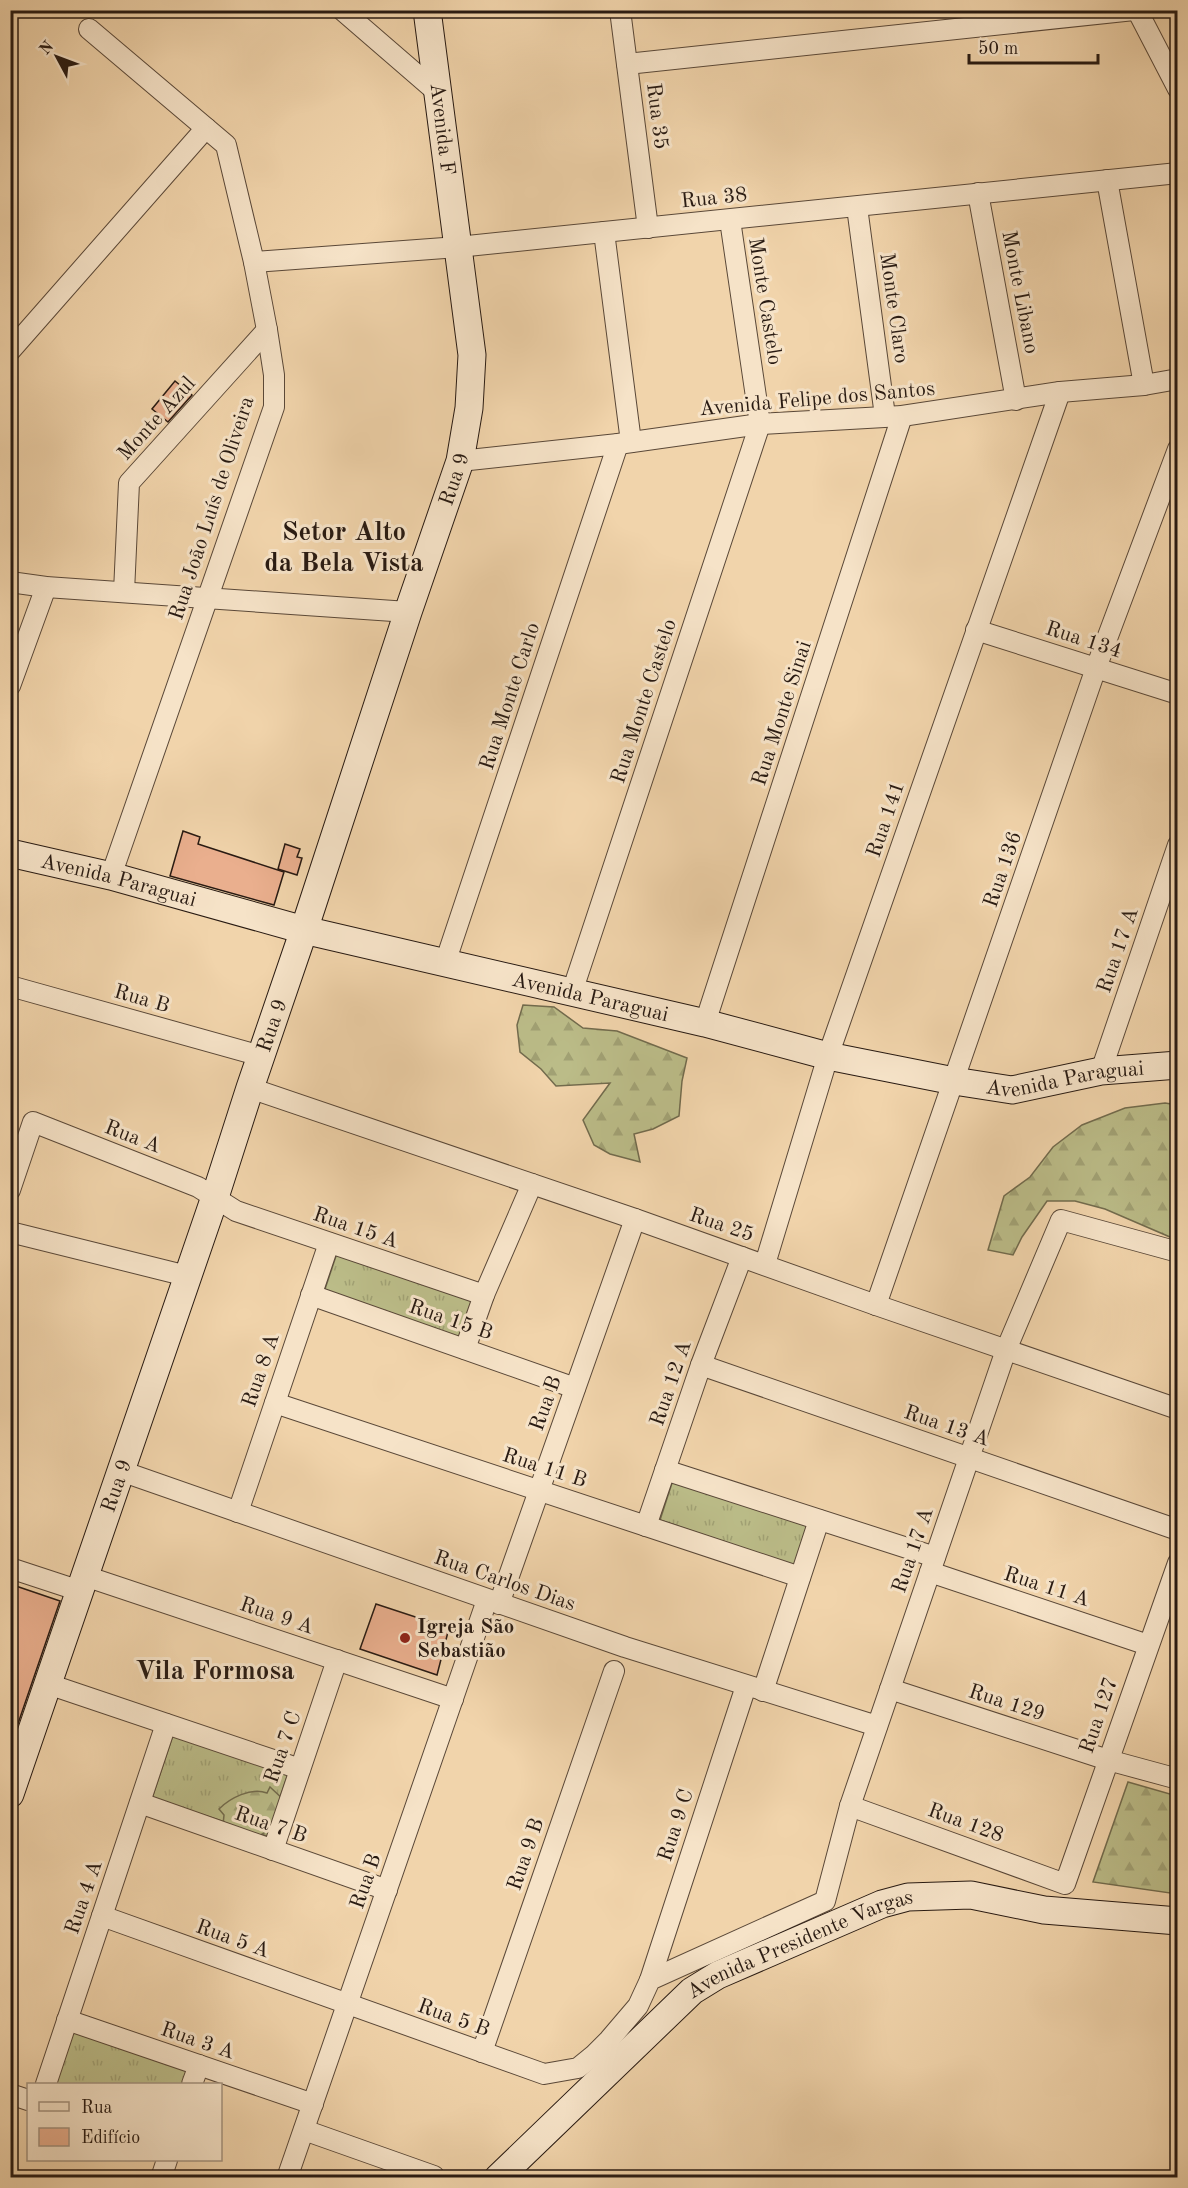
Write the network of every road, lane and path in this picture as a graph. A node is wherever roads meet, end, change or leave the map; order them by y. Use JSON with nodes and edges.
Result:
{"nodes":[{"id":1,"x":342,"y":10,"type":"edge"},
{"id":2,"x":427,"y":10,"type":"edge"},
{"id":3,"x":620,"y":10,"type":"edge"},
{"id":4,"x":1136,"y":10,"type":"edge"},
{"id":5,"x":89,"y":29,"type":"dead end"},
{"id":6,"x":627,"y":64,"type":"junction"},
{"id":7,"x":1178,"y":89,"type":"edge"},
{"id":8,"x":438,"y":93,"type":"junction"},
{"id":9,"x":206,"y":128,"type":"junction"},
{"id":10,"x":1178,"y":173,"type":"edge"},
{"id":11,"x":1107,"y":180,"type":"junction"},
{"id":12,"x":978,"y":193,"type":"junction"},
{"id":13,"x":857,"y":207,"type":"junction"},
{"id":14,"x":730,"y":220,"type":"junction"},
{"id":15,"x":648,"y":228,"type":"junction"},
{"id":16,"x":604,"y":232,"type":"junction"},
{"id":17,"x":458,"y":247,"type":"junction"},
{"id":18,"x":254,"y":262,"type":"junction"},
{"id":19,"x":267,"y":330,"type":"junction"},
{"id":20,"x":10,"y":351,"type":"edge"},
{"id":21,"x":1178,"y":379,"type":"edge"},
{"id":22,"x":1144,"y":385,"type":"junction"},
{"id":23,"x":1059,"y":392,"type":"junction"},
{"id":24,"x":1016,"y":400,"type":"junction"},
{"id":25,"x":894,"y":416,"type":"junction"},
{"id":26,"x":760,"y":424,"type":"junction"},
{"id":27,"x":624,"y":443,"type":"junction"},
{"id":28,"x":1178,"y":449,"type":"edge"},
{"id":29,"x":460,"y":461,"type":"junction"},
{"id":30,"x":10,"y":582,"type":"edge"},
{"id":31,"x":46,"y":587,"type":"junction"},
{"id":32,"x":124,"y":592,"type":"junction"},
{"id":33,"x":207,"y":598,"type":"junction"},
{"id":34,"x":408,"y":612,"type":"junction"},
{"id":35,"x":976,"y":630,"type":"junction"},
{"id":36,"x":1096,"y":668,"type":"junction"},
{"id":37,"x":10,"y":686,"type":"edge"},
{"id":38,"x":1178,"y":694,"type":"edge"},
{"id":39,"x":1178,"y":844,"type":"edge"},
{"id":40,"x":10,"y":853,"type":"edge"},
{"id":41,"x":111,"y":876,"type":"junction"},
{"id":42,"x":304,"y":930,"type":"junction"},
{"id":43,"x":445,"y":963,"type":"junction"},
{"id":44,"x":10,"y":986,"type":"edge"},
{"id":45,"x":572,"y":993,"type":"junction"},
{"id":46,"x":705,"y":1023,"type":"junction"},
{"id":47,"x":261,"y":1056,"type":"junction"},
{"id":48,"x":828,"y":1056,"type":"junction"},
{"id":49,"x":1178,"y":1065,"type":"edge"},
{"id":50,"x":1101,"y":1071,"type":"junction"},
{"id":51,"x":954,"y":1081,"type":"junction"},
{"id":52,"x":250,"y":1088,"type":"junction"},
{"id":53,"x":532,"y":1184,"type":"junction"},
{"id":54,"x":10,"y":1190,"type":"edge"},
{"id":55,"x":215,"y":1197,"type":"junction"},
{"id":56,"x":635,"y":1219,"type":"junction"},
{"id":57,"x":10,"y":1232,"type":"edge"},
{"id":58,"x":329,"y":1243,"type":"junction"},
{"id":59,"x":1178,"y":1252,"type":"edge"},
{"id":60,"x":742,"y":1257,"type":"junction"},
{"id":61,"x":765,"y":1264,"type":"junction"},
{"id":62,"x":187,"y":1276,"type":"junction"},
{"id":63,"x":311,"y":1295,"type":"junction"},
{"id":64,"x":484,"y":1295,"type":"junction"},
{"id":65,"x":876,"y":1305,"type":"junction"},
{"id":66,"x":465,"y":1349,"type":"junction"},
{"id":67,"x":1006,"y":1350,"type":"junction"},
{"id":68,"x":701,"y":1365,"type":"junction"},
{"id":69,"x":575,"y":1388,"type":"junction"},
{"id":70,"x":275,"y":1403,"type":"junction"},
{"id":71,"x":1178,"y":1409,"type":"edge"},
{"id":72,"x":969,"y":1458,"type":"junction"},
{"id":73,"x":665,"y":1470,"type":"junction"},
{"id":74,"x":121,"y":1471,"type":"junction"},
{"id":75,"x":539,"y":1491,"type":"junction"},
{"id":76,"x":238,"y":1512,"type":"junction"},
{"id":77,"x":819,"y":1520,"type":"junction"},
{"id":78,"x":646,"y":1526,"type":"junction"},
{"id":79,"x":1178,"y":1530,"type":"edge"},
{"id":80,"x":1178,"y":1563,"type":"edge"},
{"id":81,"x":933,"y":1565,"type":"junction"},
{"id":82,"x":10,"y":1568,"type":"edge"},
{"id":83,"x":800,"y":1577,"type":"junction"},
{"id":84,"x":82,"y":1583,"type":"junction"},
{"id":85,"x":493,"y":1602,"type":"junction"},
{"id":86,"x":1148,"y":1645,"type":"junction"},
{"id":87,"x":337,"y":1660,"type":"junction"},
{"id":88,"x":614,"y":1671,"type":"dead end"},
{"id":89,"x":48,"y":1684,"type":"junction"},
{"id":90,"x":754,"y":1688,"type":"junction"},
{"id":91,"x":890,"y":1689,"type":"junction"},
{"id":92,"x":453,"y":1699,"type":"junction"},
{"id":93,"x":166,"y":1724,"type":"junction"},
{"id":94,"x":878,"y":1726,"type":"junction"},
{"id":95,"x":1108,"y":1760,"type":"junction"},
{"id":96,"x":300,"y":1769,"type":"junction"},
{"id":97,"x":1178,"y":1779,"type":"edge"},
{"id":98,"x":10,"y":1794,"type":"edge"},
{"id":99,"x":140,"y":1803,"type":"junction"},
{"id":100,"x":850,"y":1806,"type":"junction"},
{"id":101,"x":273,"y":1850,"type":"junction"},
{"id":102,"x":1065,"y":1884,"type":"joint"},
{"id":103,"x":387,"y":1890,"type":"junction"},
{"id":104,"x":102,"y":1917,"type":"junction"},
{"id":105,"x":1178,"y":1921,"type":"edge"},
{"id":106,"x":651,"y":1980,"type":"junction"},
{"id":107,"x":347,"y":2004,"type":"junction"},
{"id":108,"x":67,"y":2020,"type":"junction"},
{"id":109,"x":482,"y":2052,"type":"junction"},
{"id":110,"x":199,"y":2065,"type":"junction"},
{"id":111,"x":544,"y":2074,"type":"joint"},
{"id":112,"x":47,"y":2083,"type":"edge"},
{"id":113,"x":193,"y":2083,"type":"edge"},
{"id":114,"x":10,"y":2094,"type":"edge"},
{"id":115,"x":27,"y":2100,"type":"edge"},
{"id":116,"x":313,"y":2104,"type":"junction"},
{"id":117,"x":304,"y":2130,"type":"junction"},
{"id":118,"x":167,"y":2161,"type":"edge"},
{"id":119,"x":434,"y":2176,"type":"edge"},
{"id":120,"x":160,"y":2178,"type":"edge"},
{"id":121,"x":287,"y":2178,"type":"edge"},
{"id":122,"x":498,"y":2178,"type":"edge"}],
"edges":[{"from":1,"to":8,"type":"street"},
{"from":2,"to":8,"type":"street","name":"Avenida F"},
{"from":3,"to":6,"type":"street","name":"Rua 35"},
{"from":4,"to":6,"type":"street"},
{"from":4,"to":7,"type":"street"},
{"from":5,"to":9,"type":"street","name":"Rua João Luís de Oliveira"},
{"from":6,"to":15,"type":"street","name":"Rua 35"},
{"from":8,"to":17,"type":"street","name":"Avenida F"},
{"from":9,"to":18,"type":"street","name":"Rua João Luís de Oliveira"},
{"from":9,"to":20,"type":"street"},
{"from":10,"to":11,"type":"street","name":"Rua 38"},
{"from":11,"to":12,"type":"street","name":"Rua 38"},
{"from":11,"to":22,"type":"street"},
{"from":12,"to":13,"type":"street","name":"Rua 38"},
{"from":12,"to":24,"type":"street","name":"Monte Libano"},
{"from":13,"to":14,"type":"street","name":"Rua 38"},
{"from":13,"to":25,"type":"street","name":"Monte Claro"},
{"from":14,"to":15,"type":"street","name":"Rua 38"},
{"from":14,"to":26,"type":"street","name":"Monte Castelo"},
{"from":15,"to":16,"type":"street","name":"Rua 38"},
{"from":16,"to":17,"type":"street","name":"Rua 38"},
{"from":16,"to":27,"type":"street","name":"Rua Monte Carlo"},
{"from":17,"to":18,"type":"street","name":"Rua 38"},
{"from":17,"to":29,"type":"street","name":"Rua 9"},
{"from":18,"to":19,"type":"street","name":"Rua João Luís de Oliveira"},
{"from":19,"to":32,"type":"street","name":"Monte Azul"},
{"from":19,"to":33,"type":"street","name":"Rua João Luís de Oliveira"},
{"from":21,"to":22,"type":"street","name":"Avenida Felipe dos Santos"},
{"from":22,"to":23,"type":"street","name":"Avenida Felipe dos Santos"},
{"from":23,"to":24,"type":"street","name":"Avenida Felipe dos Santos"},
{"from":23,"to":35,"type":"street","name":"Rua 141"},
{"from":24,"to":25,"type":"street","name":"Avenida Felipe dos Santos"},
{"from":25,"to":26,"type":"street","name":"Avenida Felipe dos Santos"},
{"from":25,"to":46,"type":"street","name":"Rua Monte Sinai"},
{"from":26,"to":27,"type":"street","name":"Avenida Felipe dos Santos"},
{"from":26,"to":45,"type":"street","name":"Rua Monte Castelo"},
{"from":27,"to":29,"type":"street","name":"Avenida Felipe dos Santos"},
{"from":27,"to":43,"type":"street","name":"Rua Monte Carlo"},
{"from":28,"to":36,"type":"street","name":"Rua 136"},
{"from":29,"to":34,"type":"street","name":"Rua 9"},
{"from":30,"to":31,"type":"street"},
{"from":31,"to":32,"type":"street"},
{"from":31,"to":37,"type":"street"},
{"from":32,"to":33,"type":"street"},
{"from":33,"to":34,"type":"street"},
{"from":33,"to":41,"type":"street","name":"Rua João Luís de Oliveira"},
{"from":34,"to":42,"type":"street","name":"Rua 9"},
{"from":35,"to":36,"type":"street","name":"Rua 134"},
{"from":35,"to":48,"type":"street","name":"Rua 141"},
{"from":36,"to":38,"type":"street","name":"Rua 134"},
{"from":36,"to":51,"type":"street","name":"Rua 136"},
{"from":39,"to":50,"type":"street","name":"Rua 17 A"},
{"from":40,"to":41,"type":"street","name":"Avenida Paraguai"},
{"from":41,"to":42,"type":"street","name":"Avenida Paraguai"},
{"from":42,"to":43,"type":"street","name":"Avenida Paraguai"},
{"from":42,"to":47,"type":"street","name":"Rua 9"},
{"from":43,"to":45,"type":"street","name":"Avenida Paraguai"},
{"from":44,"to":47,"type":"street","name":"Rua B"},
{"from":45,"to":46,"type":"street","name":"Avenida Paraguai"},
{"from":46,"to":48,"type":"street","name":"Avenida Paraguai"},
{"from":47,"to":52,"type":"street","name":"Rua 9"},
{"from":48,"to":51,"type":"street","name":"Avenida Paraguai"},
{"from":48,"to":61,"type":"street","name":"Rua 141"},
{"from":49,"to":50,"type":"street","name":"Avenida Paraguai"},
{"from":50,"to":51,"type":"street","name":"Avenida Paraguai"},
{"from":51,"to":65,"type":"street","name":"Rua 136"},
{"from":52,"to":53,"type":"street","name":"Rua 25"},
{"from":52,"to":55,"type":"street","name":"Rua 9"},
{"from":53,"to":56,"type":"street","name":"Rua 25"},
{"from":53,"to":64,"type":"street"},
{"from":54,"to":55,"type":"street","name":"Rua A"},
{"from":55,"to":58,"type":"street","name":"Rua 15 A"},
{"from":55,"to":62,"type":"street","name":"Rua 9"},
{"from":56,"to":60,"type":"street","name":"Rua 25"},
{"from":56,"to":69,"type":"street","name":"Rua B"},
{"from":57,"to":62,"type":"street"},
{"from":58,"to":63,"type":"street","name":"Rua 8 A"},
{"from":58,"to":64,"type":"street","name":"Rua 15 A"},
{"from":59,"to":67,"type":"street","name":"Rua 17 A"},
{"from":60,"to":61,"type":"street","name":"Rua 25"},
{"from":60,"to":68,"type":"street","name":"Rua 12 A"},
{"from":61,"to":65,"type":"street","name":"Rua 25"},
{"from":62,"to":74,"type":"street","name":"Rua 9"},
{"from":63,"to":66,"type":"street","name":"Rua 15 B"},
{"from":63,"to":70,"type":"street","name":"Rua 8 A"},
{"from":64,"to":66,"type":"street"},
{"from":65,"to":67,"type":"street","name":"Rua 25"},
{"from":66,"to":69,"type":"street","name":"Rua 15 B"},
{"from":67,"to":71,"type":"street","name":"Rua 25"},
{"from":67,"to":72,"type":"street","name":"Rua 17 A"},
{"from":68,"to":72,"type":"street","name":"Rua 13 A"},
{"from":68,"to":73,"type":"street","name":"Rua 12 A"},
{"from":69,"to":75,"type":"street","name":"Rua B"},
{"from":70,"to":75,"type":"street","name":"Rua 11 B"},
{"from":70,"to":76,"type":"street","name":"Rua 8 A"},
{"from":72,"to":79,"type":"street","name":"Rua 13 A"},
{"from":72,"to":81,"type":"street","name":"Rua 17 A"},
{"from":73,"to":77,"type":"street"},
{"from":73,"to":78,"type":"street","name":"Rua 12 A"},
{"from":74,"to":76,"type":"street","name":"Rua Carlos Dias"},
{"from":74,"to":84,"type":"street","name":"Rua 9"},
{"from":75,"to":78,"type":"street","name":"Rua 11 B"},
{"from":75,"to":85,"type":"street","name":"Rua B"},
{"from":76,"to":85,"type":"street","name":"Rua Carlos Dias"},
{"from":77,"to":81,"type":"street"},
{"from":77,"to":83,"type":"street","name":"Rua 9 C"},
{"from":78,"to":83,"type":"street","name":"Rua 11 B"},
{"from":80,"to":86,"type":"street","name":"Rua 127"},
{"from":81,"to":86,"type":"street","name":"Rua 11 A"},
{"from":81,"to":91,"type":"street","name":"Rua 17 A"},
{"from":82,"to":84,"type":"street","name":"Rua 9 A"},
{"from":83,"to":90,"type":"street","name":"Rua 9 C"},
{"from":84,"to":87,"type":"street","name":"Rua 9 A"},
{"from":84,"to":89,"type":"street","name":"Rua 9"},
{"from":85,"to":90,"type":"street","name":"Rua Carlos Dias"},
{"from":85,"to":92,"type":"street","name":"Rua B"},
{"from":86,"to":95,"type":"street","name":"Rua 127"},
{"from":87,"to":92,"type":"street","name":"Rua 9 A"},
{"from":87,"to":96,"type":"street","name":"Rua 7 C"},
{"from":88,"to":109,"type":"street","name":"Rua 9 B"},
{"from":89,"to":93,"type":"street"},
{"from":89,"to":98,"type":"street","name":"Rua 9"},
{"from":90,"to":94,"type":"street","name":"Rua Carlos Dias"},
{"from":90,"to":106,"type":"street","name":"Rua 9 C"},
{"from":91,"to":94,"type":"street","name":"Rua 17 A"},
{"from":91,"to":95,"type":"street","name":"Rua 129"},
{"from":92,"to":103,"type":"street","name":"Rua B"},
{"from":93,"to":96,"type":"street"},
{"from":93,"to":99,"type":"street","name":"Rua 4 A"},
{"from":94,"to":100,"type":"street","name":"Rua 17 A"},
{"from":95,"to":97,"type":"street","name":"Rua 129"},
{"from":95,"to":102,"type":"street","name":"Rua 127"},
{"from":96,"to":101,"type":"street","name":"Rua 7 C"},
{"from":99,"to":101,"type":"street","name":"Rua 7 B"},
{"from":99,"to":104,"type":"street","name":"Rua 4 A"},
{"from":100,"to":102,"type":"street","name":"Rua 128"},
{"from":100,"to":106,"type":"street","name":"Rua 17 A"},
{"from":101,"to":103,"type":"street","name":"Rua 7 B"},
{"from":103,"to":107,"type":"street","name":"Rua B"},
{"from":104,"to":107,"type":"street","name":"Rua 5 A"},
{"from":104,"to":108,"type":"street","name":"Rua 4 A"},
{"from":105,"to":122,"type":"street","name":"Avenida Presidente Vargas"},
{"from":106,"to":111,"type":"street","name":"Rua 9 C"},
{"from":107,"to":109,"type":"street","name":"Rua 5 B"},
{"from":107,"to":116,"type":"street","name":"Rua B"},
{"from":108,"to":110,"type":"street","name":"Rua 3 A"},
{"from":108,"to":112,"type":"street","name":"Rua 4 A"},
{"from":109,"to":111,"type":"street","name":"Rua 5 B"},
{"from":110,"to":113,"type":"street"},
{"from":110,"to":116,"type":"street","name":"Rua 3 A"},
{"from":114,"to":115,"type":"street"},
{"from":116,"to":117,"type":"street","name":"Rua B"},
{"from":117,"to":119,"type":"street"},
{"from":117,"to":121,"type":"street","name":"Rua B"},
{"from":118,"to":120,"type":"street"}]}
